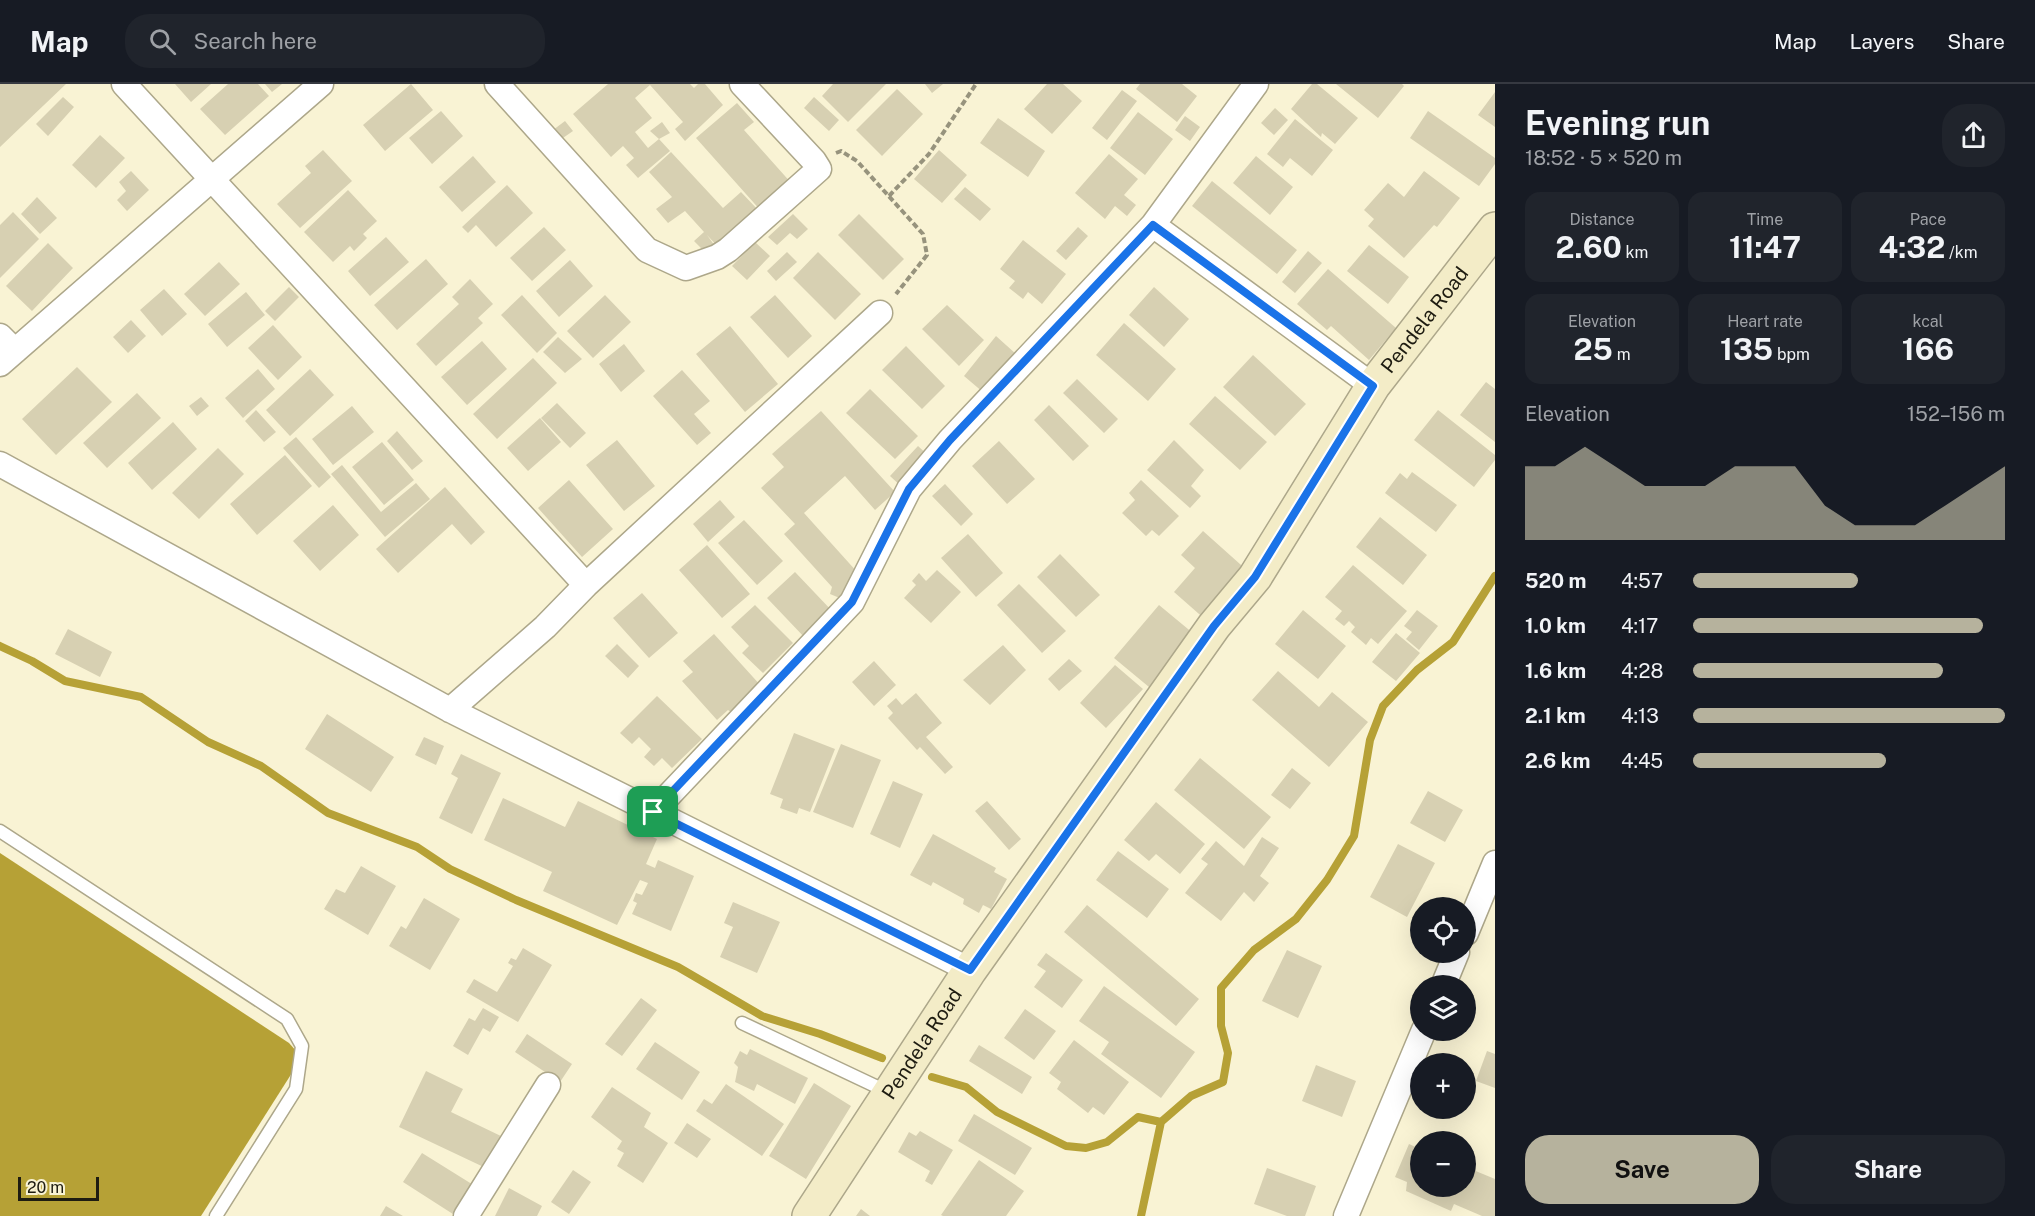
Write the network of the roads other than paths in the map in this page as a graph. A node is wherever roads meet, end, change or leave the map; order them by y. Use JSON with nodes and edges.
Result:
{"nodes":[{"id":1,"x":124,"y":84,"type":"edge"},
{"id":2,"x":321,"y":84,"type":"edge"},
{"id":3,"x":497,"y":84,"type":"edge"},
{"id":4,"x":742,"y":84,"type":"edge"},
{"id":5,"x":1256,"y":84,"type":"edge"},
{"id":6,"x":212,"y":178,"type":"junction"},
{"id":7,"x":1153,"y":225,"type":"junction"},
{"id":8,"x":1495,"y":229,"type":"edge"},
{"id":9,"x":880,"y":313,"type":"road end"},
{"id":10,"x":5,"y":350,"type":"edge"},
{"id":11,"x":1373,"y":386,"type":"junction"},
{"id":12,"x":0,"y":464,"type":"edge"},
{"id":13,"x":586,"y":585,"type":"junction"},
{"id":14,"x":450,"y":710,"type":"junction"},
{"id":15,"x":653,"y":812,"type":"junction"},
{"id":16,"x":0,"y":831,"type":"edge"},
{"id":17,"x":1495,"y":863,"type":"edge"},
{"id":18,"x":1476,"y":909,"type":"edge"},
{"id":19,"x":970,"y":970,"type":"junction"},
{"id":20,"x":742,"y":1023,"type":"dead end"},
{"id":21,"x":1419,"y":1041,"type":"edge"},
{"id":22,"x":548,"y":1085,"type":"dead end"},
{"id":23,"x":888,"y":1092,"type":"junction"},
{"id":24,"x":216,"y":1216,"type":"edge"},
{"id":25,"x":466,"y":1216,"type":"edge"},
{"id":26,"x":809,"y":1216,"type":"edge"},
{"id":27,"x":1346,"y":1216,"type":"edge"}],
"edges":[{"from":1,"to":6,"type":"street"},
{"from":2,"to":6,"type":"street"},
{"from":3,"to":4,"type":"street"},
{"from":5,"to":7,"type":"street"},
{"from":6,"to":10,"type":"street"},
{"from":6,"to":13,"type":"street"},
{"from":7,"to":11,"type":"street"},
{"from":7,"to":15,"type":"street"},
{"from":8,"to":11,"type":"street","name":"Pendela Road"},
{"from":9,"to":13,"type":"street"},
{"from":11,"to":19,"type":"street","name":"Pendela Road"},
{"from":12,"to":14,"type":"street"},
{"from":13,"to":14,"type":"street"},
{"from":14,"to":15,"type":"street"},
{"from":15,"to":19,"type":"street"},
{"from":16,"to":24,"type":"lane"},
{"from":17,"to":18,"type":"street"},
{"from":19,"to":23,"type":"street","name":"Pendela Road"},
{"from":20,"to":23,"type":"lane"},
{"from":21,"to":27,"type":"street"},
{"from":22,"to":25,"type":"street"},
{"from":23,"to":26,"type":"street","name":"Pendela Road"}]}
